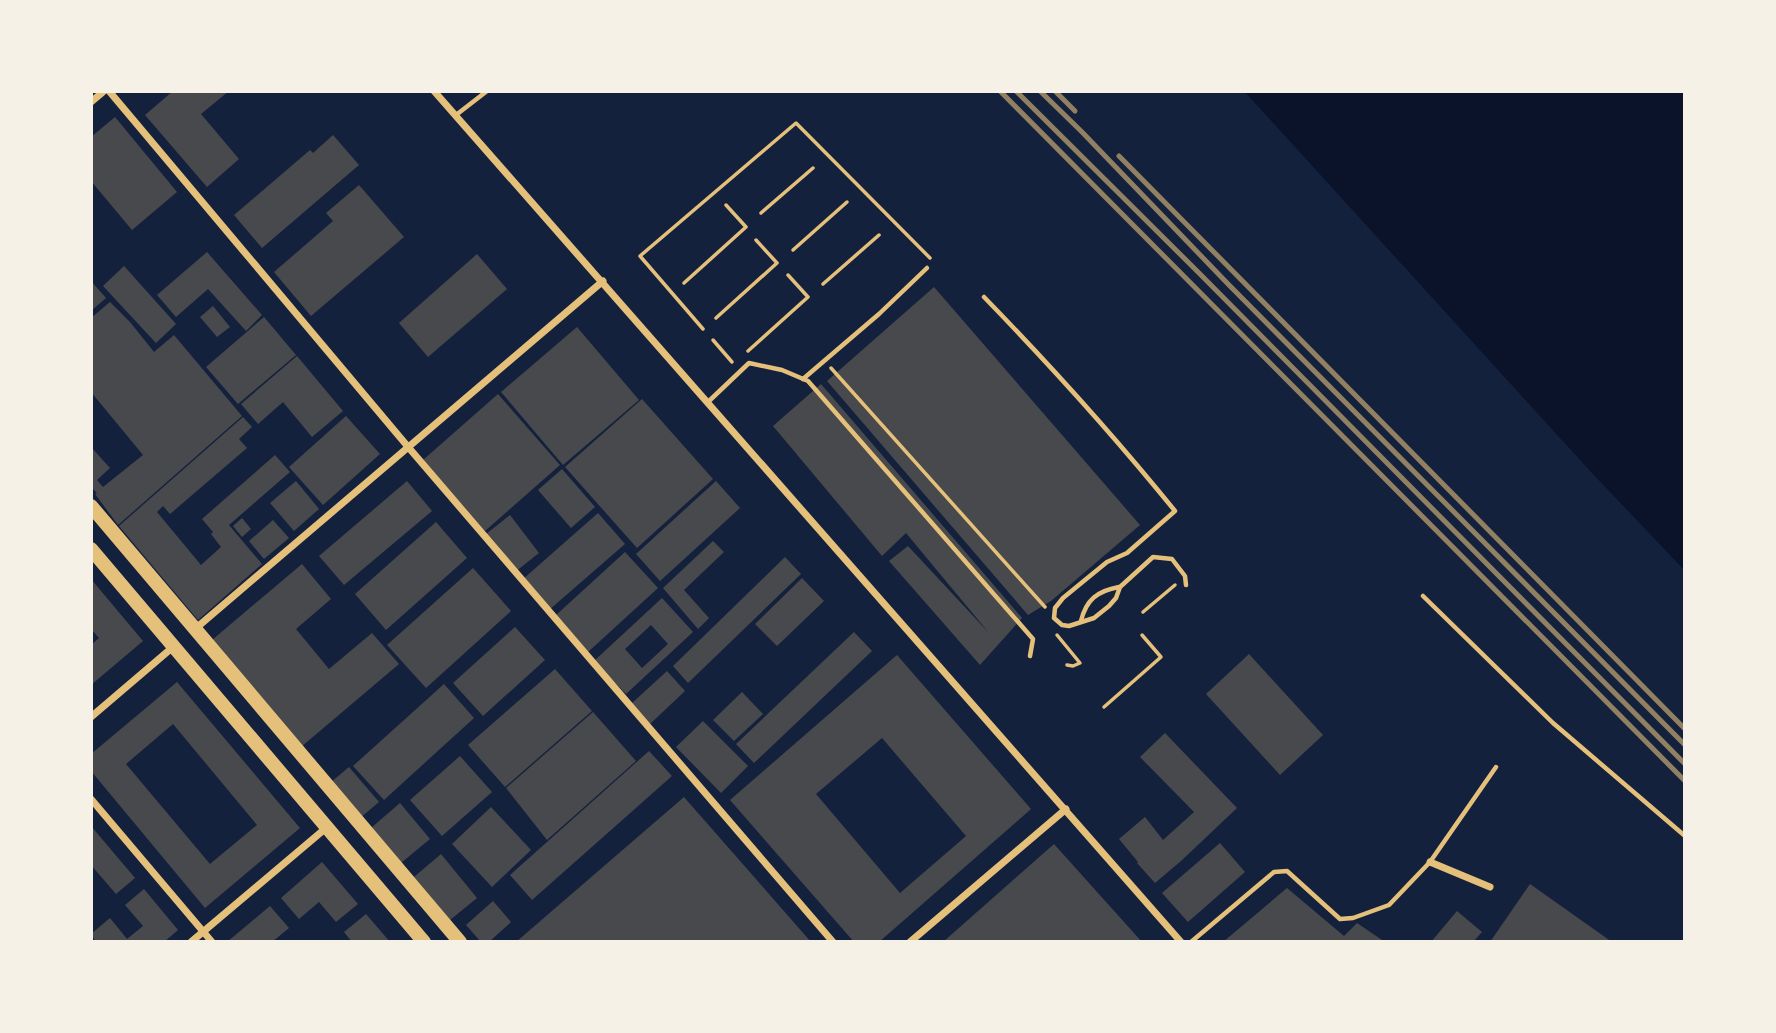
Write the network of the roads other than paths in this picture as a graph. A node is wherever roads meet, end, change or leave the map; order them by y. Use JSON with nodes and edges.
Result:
{"nodes":[{"id":1,"x":106,"y":91,"type":"edge"},
{"id":2,"x":434,"y":91,"type":"edge"},
{"id":3,"x":487,"y":91,"type":"edge"},
{"id":4,"x":91,"y":102,"type":"edge"},
{"id":5,"x":455,"y":115,"type":"junction"},
{"id":6,"x":927,"y":268,"type":"dead end"},
{"id":7,"x":603,"y":281,"type":"junction"},
{"id":8,"x":984,"y":297,"type":"dead end"},
{"id":9,"x":803,"y":379,"type":"junction"},
{"id":10,"x":708,"y":402,"type":"junction"},
{"id":11,"x":409,"y":448,"type":"junction"},
{"id":12,"x":91,"y":506,"type":"edge"},
{"id":13,"x":91,"y":549,"type":"edge"},
{"id":14,"x":1186,"y":585,"type":"dead end"},
{"id":15,"x":1120,"y":587,"type":"junction"},
{"id":16,"x":1423,"y":596,"type":"dead end"},
{"id":17,"x":1081,"y":621,"type":"junction"},
{"id":18,"x":195,"y":629,"type":"junction"},
{"id":19,"x":174,"y":647,"type":"junction"},
{"id":20,"x":1030,"y":656,"type":"dead end"},
{"id":21,"x":91,"y":717,"type":"edge"},
{"id":22,"x":1496,"y":766,"type":"dead end"},
{"id":23,"x":91,"y":799,"type":"edge"},
{"id":24,"x":1066,"y":809,"type":"junction"},
{"id":25,"x":327,"y":827,"type":"junction"},
{"id":26,"x":1685,"y":836,"type":"edge"},
{"id":27,"x":1430,"y":862,"type":"junction"},
{"id":28,"x":1490,"y":887,"type":"dead end"},
{"id":29,"x":203,"y":932,"type":"junction"},
{"id":30,"x":191,"y":942,"type":"edge"},
{"id":31,"x":212,"y":942,"type":"edge"},
{"id":32,"x":424,"y":942,"type":"edge"},
{"id":33,"x":460,"y":942,"type":"edge"},
{"id":34,"x":833,"y":942,"type":"edge"},
{"id":35,"x":910,"y":942,"type":"edge"},
{"id":36,"x":1181,"y":942,"type":"edge"},
{"id":37,"x":1191,"y":942,"type":"edge"}],
"edges":[{"from":1,"to":4,"type":"street"},
{"from":1,"to":11,"type":"street"},
{"from":2,"to":5,"type":"street"},
{"from":3,"to":5,"type":"lane"},
{"from":5,"to":7,"type":"street"},
{"from":6,"to":9,"type":"lane"},
{"from":7,"to":10,"type":"street"},
{"from":7,"to":11,"type":"street"},
{"from":8,"to":17,"type":"lane"},
{"from":9,"to":10,"type":"lane"},
{"from":9,"to":20,"type":"lane"},
{"from":10,"to":24,"type":"street"},
{"from":11,"to":18,"type":"street"},
{"from":11,"to":34,"type":"street"},
{"from":12,"to":18,"type":"main road"},
{"from":13,"to":19,"type":"main road"},
{"from":14,"to":15,"type":"lane"},
{"from":15,"to":17,"type":"lane"},
{"from":15,"to":17,"type":"lane"},
{"from":16,"to":26,"type":"lane"},
{"from":18,"to":33,"type":"main road"},
{"from":19,"to":21,"type":"street"},
{"from":19,"to":25,"type":"main road"},
{"from":22,"to":27,"type":"lane"},
{"from":23,"to":29,"type":"street"},
{"from":24,"to":35,"type":"street"},
{"from":24,"to":36,"type":"street"},
{"from":25,"to":29,"type":"street"},
{"from":25,"to":32,"type":"main road"},
{"from":27,"to":28,"type":"street"},
{"from":27,"to":37,"type":"lane"},
{"from":29,"to":30,"type":"street"},
{"from":29,"to":31,"type":"street"}]}
